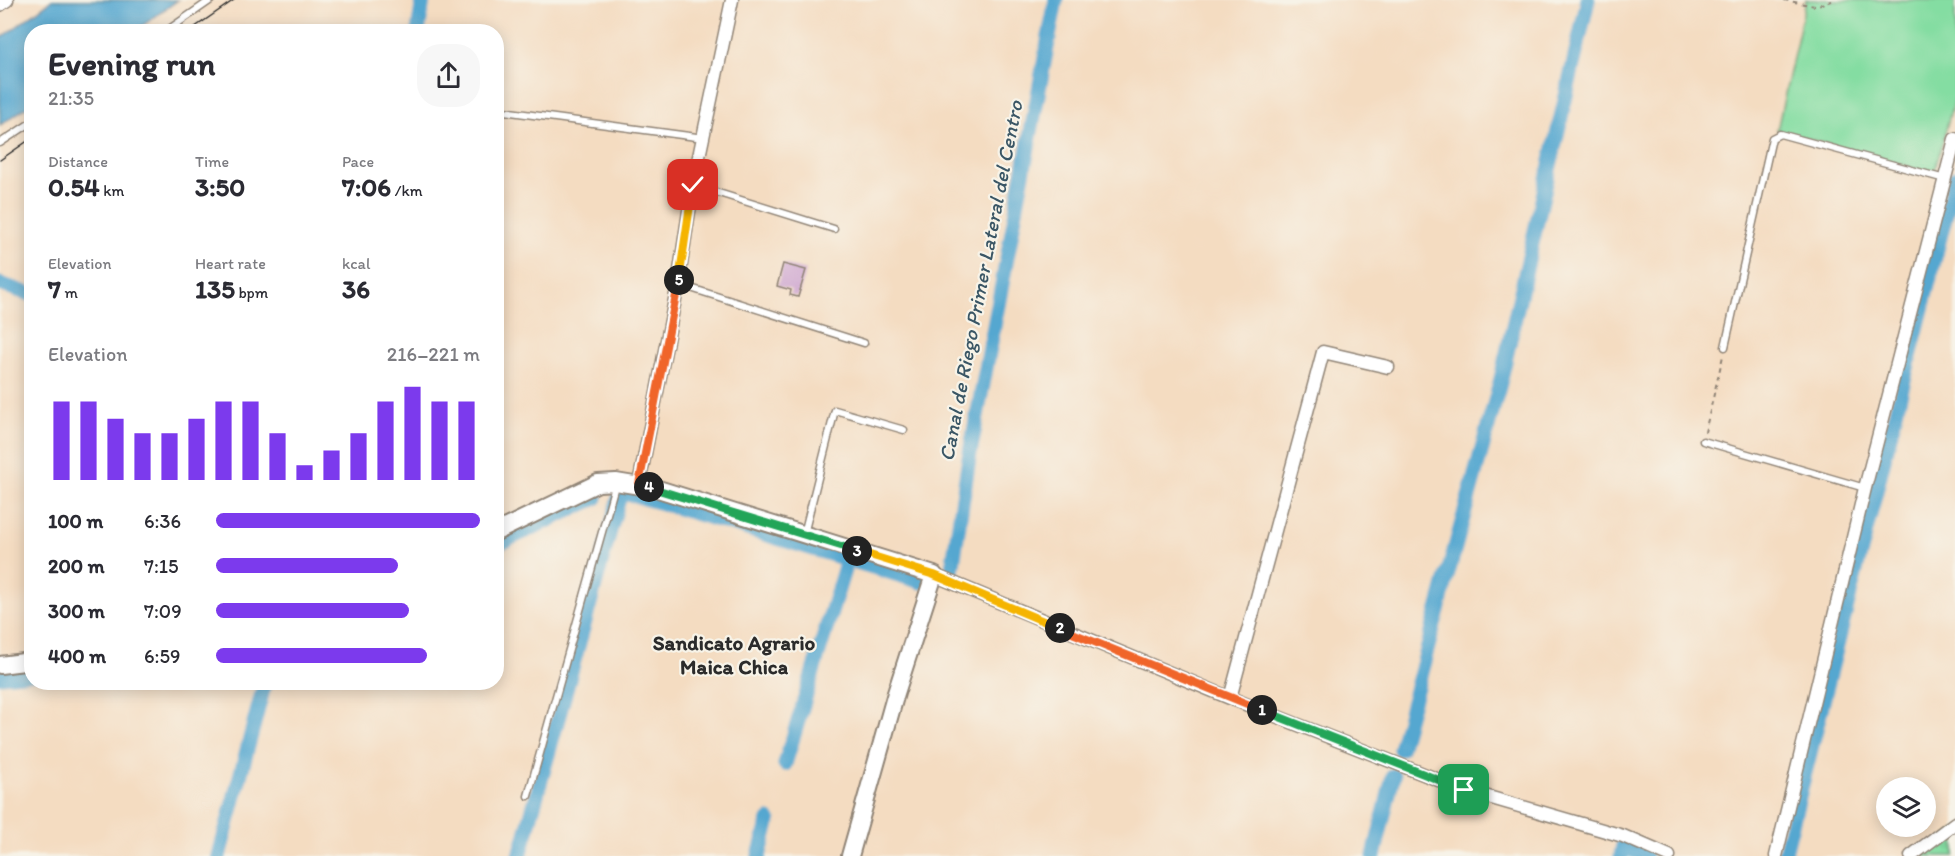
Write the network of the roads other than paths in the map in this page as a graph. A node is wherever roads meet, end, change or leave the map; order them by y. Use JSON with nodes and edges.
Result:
{"nodes":[{"id":1,"x":7,"y":0,"type":"edge"},
{"id":2,"x":211,"y":0,"type":"edge"},
{"id":3,"x":732,"y":0,"type":"edge"},
{"id":4,"x":0,"y":4,"type":"edge"},
{"id":5,"x":176,"y":24,"type":"edge"},
{"id":6,"x":504,"y":111,"type":"edge"},
{"id":7,"x":24,"y":127,"type":"edge"},
{"id":8,"x":704,"y":138,"type":"junction"},
{"id":9,"x":1955,"y":139,"type":"edge"},
{"id":10,"x":0,"y":143,"type":"edge"},
{"id":11,"x":1945,"y":179,"type":"junction"},
{"id":12,"x":693,"y":185,"type":"junction"},
{"id":13,"x":834,"y":229,"type":"dead end"},
{"id":14,"x":678,"y":284,"type":"junction"},
{"id":15,"x":864,"y":343,"type":"dead end"},
{"id":16,"x":1725,"y":347,"type":"road end"},
{"id":17,"x":1388,"y":368,"type":"dead end"},
{"id":18,"x":904,"y":430,"type":"dead end"},
{"id":19,"x":1703,"y":441,"type":"road end"},
{"id":20,"x":616,"y":482,"type":"junction"},
{"id":21,"x":639,"y":484,"type":"junction"},
{"id":22,"x":1865,"y":488,"type":"junction"},
{"id":23,"x":504,"y":528,"type":"edge"},
{"id":24,"x":804,"y":534,"type":"junction"},
{"id":25,"x":934,"y":575,"type":"junction"},
{"id":26,"x":24,"y":662,"type":"edge"},
{"id":27,"x":0,"y":664,"type":"edge"},
{"id":28,"x":1230,"y":698,"type":"junction"},
{"id":29,"x":528,"y":796,"type":"dead end"},
{"id":30,"x":1955,"y":823,"type":"edge"},
{"id":31,"x":850,"y":856,"type":"edge"},
{"id":32,"x":1669,"y":856,"type":"edge"},
{"id":33,"x":1776,"y":856,"type":"edge"},
{"id":34,"x":1911,"y":856,"type":"edge"}],
"edges":[{"from":1,"to":4,"type":"street"},
{"from":2,"to":5,"type":"lane"},
{"from":3,"to":8,"type":"street"},
{"from":6,"to":8,"type":"lane"},
{"from":7,"to":10,"type":"lane"},
{"from":8,"to":12,"type":"street"},
{"from":9,"to":11,"type":"street"},
{"from":11,"to":16,"type":"lane"},
{"from":11,"to":22,"type":"street"},
{"from":12,"to":13,"type":"lane"},
{"from":12,"to":14,"type":"street"},
{"from":14,"to":15,"type":"lane"},
{"from":14,"to":21,"type":"street"},
{"from":17,"to":28,"type":"street"},
{"from":18,"to":24,"type":"lane"},
{"from":19,"to":22,"type":"lane"},
{"from":20,"to":21,"type":"street"},
{"from":20,"to":23,"type":"street"},
{"from":20,"to":29,"type":"lane"},
{"from":21,"to":24,"type":"street"},
{"from":22,"to":33,"type":"street"},
{"from":24,"to":25,"type":"street"},
{"from":25,"to":28,"type":"street"},
{"from":25,"to":31,"type":"street"},
{"from":26,"to":27,"type":"street"},
{"from":28,"to":32,"type":"street"},
{"from":30,"to":34,"type":"street"}]}
